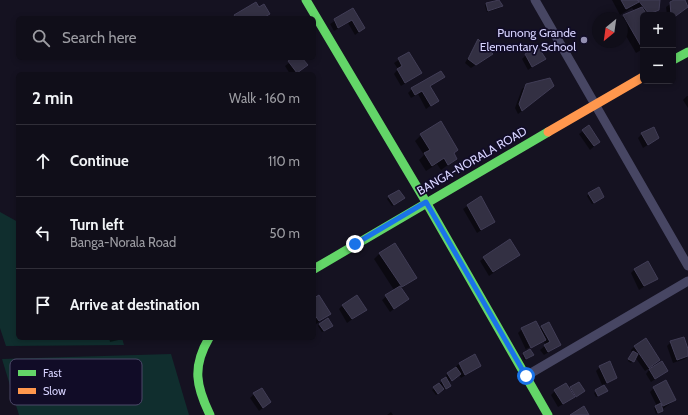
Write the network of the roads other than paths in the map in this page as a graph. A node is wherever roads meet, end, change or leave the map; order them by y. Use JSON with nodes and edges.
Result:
{"nodes":[{"id":1,"x":536,"y":0,"type":"edge"},
{"id":2,"x":308,"y":1,"type":"edge"},
{"id":3,"x":688,"y":52,"type":"edge"},
{"id":4,"x":676,"y":58,"type":"edge"},
{"id":5,"x":640,"y":79,"type":"edge"},
{"id":6,"x":595,"y":104,"type":"junction"},
{"id":7,"x":426,"y":202,"type":"junction"},
{"id":8,"x":688,"y":266,"type":"edge"},
{"id":9,"x":316,"y":267,"type":"edge"},
{"id":10,"x":688,"y":281,"type":"edge"},
{"id":11,"x":208,"y":340,"type":"edge"},
{"id":12,"x":526,"y":376,"type":"junction"},
{"id":13,"x":210,"y":415,"type":"edge"},
{"id":14,"x":548,"y":415,"type":"edge"}],
"edges":[{"from":1,"to":6,"type":"street"},
{"from":2,"to":7,"type":"main road"},
{"from":3,"to":4,"type":"main road"},
{"from":5,"to":6,"type":"main road","name":"BANGA-NORALA ROAD"},
{"from":6,"to":7,"type":"main road","name":"BANGA-NORALA ROAD"},
{"from":6,"to":8,"type":"street"},
{"from":7,"to":9,"type":"main road","name":"BANGA-NORALA ROAD"},
{"from":7,"to":12,"type":"main road"},
{"from":10,"to":12,"type":"street"},
{"from":11,"to":13,"type":"main road"},
{"from":12,"to":14,"type":"main road"}]}
